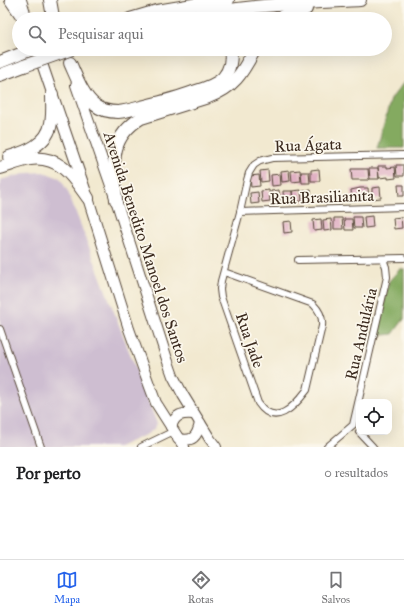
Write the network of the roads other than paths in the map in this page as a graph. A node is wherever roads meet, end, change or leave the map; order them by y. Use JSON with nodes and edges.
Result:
{"nodes":[{"id":1,"x":11,"y":0,"type":"edge"},
{"id":2,"x":21,"y":0,"type":"edge"},
{"id":3,"x":47,"y":0,"type":"edge"},
{"id":4,"x":50,"y":0,"type":"edge"},
{"id":5,"x":194,"y":0,"type":"edge"},
{"id":6,"x":228,"y":0,"type":"edge"},
{"id":7,"x":360,"y":0,"type":"edge"},
{"id":8,"x":158,"y":11,"type":"junction"},
{"id":9,"x":19,"y":12,"type":"edge"},
{"id":10,"x":25,"y":12,"type":"edge"},
{"id":11,"x":51,"y":12,"type":"edge"},
{"id":12,"x":52,"y":12,"type":"edge"},
{"id":13,"x":154,"y":12,"type":"edge"},
{"id":14,"x":214,"y":12,"type":"edge"},
{"id":15,"x":291,"y":12,"type":"edge"},
{"id":16,"x":12,"y":53,"type":"edge"},
{"id":17,"x":0,"y":55,"type":"edge"},
{"id":18,"x":15,"y":56,"type":"edge"},
{"id":19,"x":40,"y":56,"type":"edge"},
{"id":20,"x":52,"y":56,"type":"edge"},
{"id":21,"x":67,"y":56,"type":"edge"},
{"id":22,"x":231,"y":56,"type":"edge"},
{"id":23,"x":251,"y":56,"type":"edge"},
{"id":24,"x":0,"y":62,"type":"edge"},
{"id":25,"x":70,"y":63,"type":"junction"},
{"id":26,"x":0,"y":76,"type":"edge"},
{"id":27,"x":52,"y":94,"type":"junction"},
{"id":28,"x":404,"y":155,"type":"edge"},
{"id":29,"x":0,"y":160,"type":"edge"},
{"id":30,"x":0,"y":168,"type":"edge"},
{"id":31,"x":88,"y":198,"type":"junction"},
{"id":32,"x":116,"y":200,"type":"junction"},
{"id":33,"x":404,"y":207,"type":"edge"},
{"id":34,"x":240,"y":212,"type":"junction"},
{"id":35,"x":404,"y":258,"type":"edge"},
{"id":36,"x":383,"y":259,"type":"junction"},
{"id":37,"x":298,"y":260,"type":"dead end"},
{"id":38,"x":224,"y":272,"type":"junction"},
{"id":39,"x":0,"y":329,"type":"edge"},
{"id":40,"x":194,"y":414,"type":"junction"},
{"id":41,"x":200,"y":423,"type":"junction"},
{"id":42,"x":353,"y":425,"type":"junction"},
{"id":43,"x":356,"y":428,"type":"edge"},
{"id":44,"x":362,"y":435,"type":"edge"},
{"id":45,"x":177,"y":436,"type":"edge"},
{"id":46,"x":41,"y":447,"type":"edge"},
{"id":47,"x":140,"y":447,"type":"edge"},
{"id":48,"x":216,"y":447,"type":"edge"},
{"id":49,"x":327,"y":447,"type":"edge"},
{"id":50,"x":373,"y":447,"type":"edge"}],
"edges":[{"from":1,"to":9,"type":"highway"},
{"from":2,"to":10,"type":"main road"},
{"from":3,"to":11,"type":"main road"},
{"from":4,"to":12,"type":"highway"},
{"from":5,"to":8,"type":"highway"},
{"from":6,"to":8,"type":"highway"},
{"from":7,"to":14,"type":"highway"},
{"from":7,"to":15,"type":"highway"},
{"from":8,"to":13,"type":"highway"},
{"from":16,"to":17,"type":"highway"},
{"from":18,"to":24,"type":"highway"},
{"from":19,"to":27,"type":"main road"},
{"from":20,"to":26,"type":"highway","bridge":true},
{"from":21,"to":25,"type":"main road","name":"Avenida Benedito Manoel dos Santos"},
{"from":22,"to":25,"type":"highway"},
{"from":23,"to":32,"type":"highway"},
{"from":25,"to":32,"type":"main road","name":"Avenida Benedito Manoel dos Santos"},
{"from":27,"to":29,"type":"highway"},
{"from":27,"to":31,"type":"main road"},
{"from":28,"to":34,"type":"street","name":"Rua Ágata"},
{"from":30,"to":31,"type":"highway"},
{"from":31,"to":45,"type":"main road"},
{"from":32,"to":40,"type":"main road","name":"Avenida Benedito Manoel dos Santos"},
{"from":33,"to":34,"type":"street","name":"Rua Brasilianita"},
{"from":34,"to":38,"type":"street","name":"Rua Ágata"},
{"from":35,"to":36,"type":"street"},
{"from":36,"to":37,"type":"street"},
{"from":36,"to":42,"type":"street","name":"Rua Andulária"},
{"from":38,"to":38,"type":"street","name":"Rua Jade"},
{"from":39,"to":46,"type":"street"},
{"from":40,"to":41,"type":"main road","name":"Avenida Benedito Manoel dos Santos"},
{"from":40,"to":45,"type":"main road"},
{"from":41,"to":45,"type":"main road"},
{"from":41,"to":48,"type":"main road","name":"Avenida Benedito Manoel dos Santos"},
{"from":42,"to":43,"type":"street"},
{"from":42,"to":49,"type":"street"},
{"from":44,"to":50,"type":"street"},
{"from":45,"to":47,"type":"street"}]}
